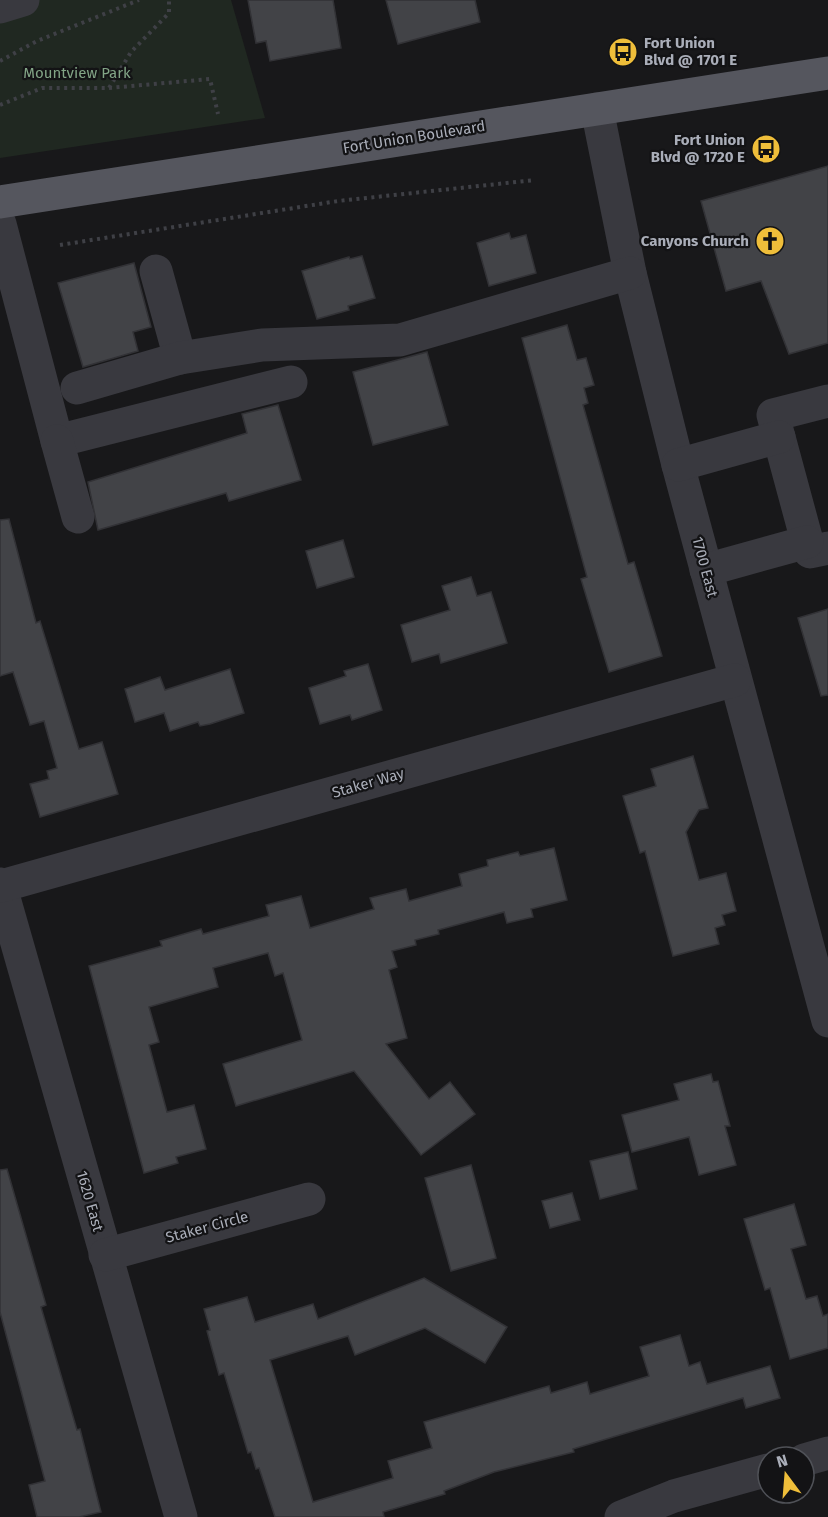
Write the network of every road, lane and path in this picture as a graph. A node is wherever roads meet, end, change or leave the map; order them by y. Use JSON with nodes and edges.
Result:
{"nodes":[{"id":1,"x":23,"y":0,"type":"edge"},
{"id":2,"x":139,"y":0,"type":"edge"},
{"id":3,"x":169,"y":0,"type":"edge"},
{"id":4,"x":0,"y":7,"type":"edge"},
{"id":5,"x":0,"y":61,"type":"edge"},
{"id":6,"x":828,"y":73,"type":"edge"},
{"id":7,"x":109,"y":88,"type":"junction"},
{"id":8,"x":0,"y":105,"type":"edge"},
{"id":9,"x":597,"y":109,"type":"junction"},
{"id":10,"x":218,"y":114,"type":"dead end"},
{"id":11,"x":535,"y":180,"type":"dead end"},
{"id":12,"x":0,"y":202,"type":"edge"},
{"id":13,"x":0,"y":224,"type":"edge"},
{"id":14,"x":60,"y":245,"type":"dead end"},
{"id":15,"x":156,"y":271,"type":"dead end"},
{"id":16,"x":630,"y":273,"type":"junction"},
{"id":17,"x":180,"y":357,"type":"junction"},
{"id":18,"x":291,"y":381,"type":"dead end"},
{"id":19,"x":76,"y":388,"type":"dead end"},
{"id":20,"x":828,"y":401,"type":"edge"},
{"id":21,"x":779,"y":437,"type":"junction"},
{"id":22,"x":57,"y":441,"type":"junction"},
{"id":23,"x":678,"y":465,"type":"junction"},
{"id":24,"x":78,"y":517,"type":"dead end"},
{"id":25,"x":817,"y":545,"type":"edge"},
{"id":26,"x":706,"y":570,"type":"junction"},
{"id":27,"x":735,"y":680,"type":"junction"},
{"id":28,"x":0,"y":885,"type":"edge"},
{"id":29,"x":828,"y":1021,"type":"edge"},
{"id":30,"x":309,"y":1199,"type":"dead end"},
{"id":31,"x":105,"y":1255,"type":"junction"},
{"id":32,"x":756,"y":1473,"type":"edge"},
{"id":33,"x":181,"y":1517,"type":"edge"},
{"id":34,"x":621,"y":1517,"type":"edge"}],
"edges":[{"from":1,"to":4,"type":"street"},
{"from":2,"to":5,"type":"path"},
{"from":3,"to":7,"type":"path"},
{"from":6,"to":9,"type":"main road","name":"Fort Union Boulevard"},
{"from":7,"to":8,"type":"path"},
{"from":7,"to":10,"type":"path"},
{"from":9,"to":12,"type":"main road","name":"Fort Union Boulevard"},
{"from":9,"to":16,"type":"street","name":"1700 East"},
{"from":11,"to":14,"type":"path"},
{"from":13,"to":22,"type":"street"},
{"from":15,"to":17,"type":"street"},
{"from":16,"to":17,"type":"street"},
{"from":16,"to":23,"type":"street","name":"1700 East"},
{"from":17,"to":19,"type":"street"},
{"from":18,"to":22,"type":"street"},
{"from":20,"to":21,"type":"street"},
{"from":21,"to":23,"type":"street"},
{"from":21,"to":25,"type":"street"},
{"from":22,"to":24,"type":"street"},
{"from":23,"to":26,"type":"street","name":"1700 East"},
{"from":25,"to":26,"type":"street"},
{"from":26,"to":27,"type":"street","name":"1700 East"},
{"from":27,"to":28,"type":"street","name":"Staker Way"},
{"from":27,"to":29,"type":"street","name":"1700 East"},
{"from":28,"to":31,"type":"street","name":"1620 East"},
{"from":30,"to":31,"type":"street","name":"Staker Circle"},
{"from":31,"to":33,"type":"street","name":"1620 East"},
{"from":32,"to":34,"type":"street"}]}
